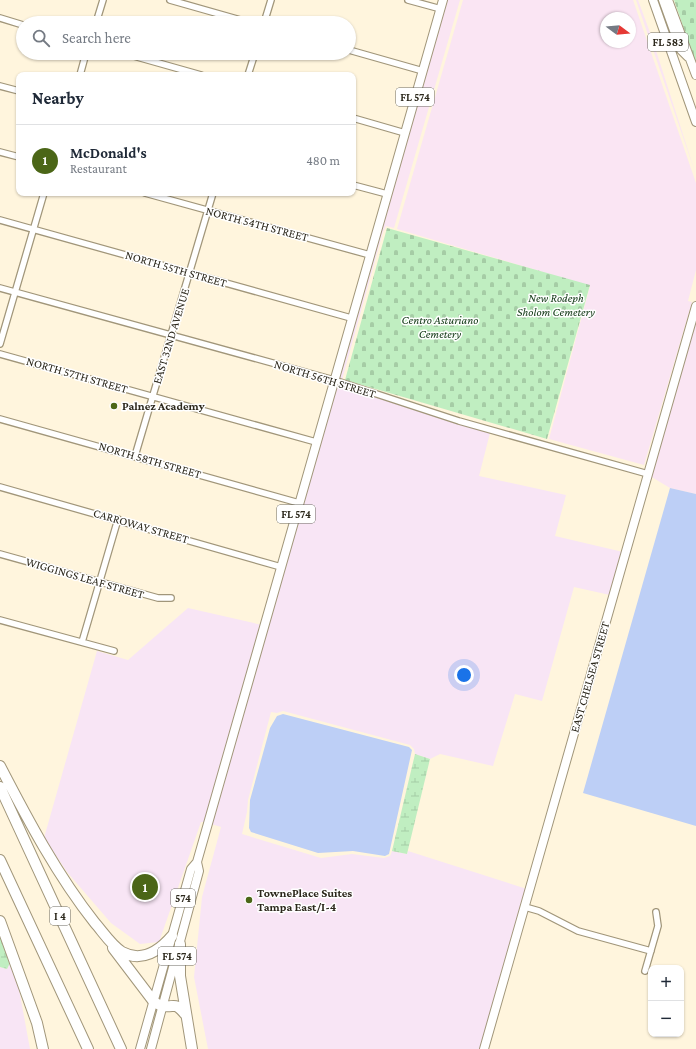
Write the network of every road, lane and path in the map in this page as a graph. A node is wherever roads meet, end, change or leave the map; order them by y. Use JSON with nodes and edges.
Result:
{"nodes":[{"id":1,"x":103,"y":0,"type":"edge"},
{"id":2,"x":170,"y":0,"type":"edge"},
{"id":3,"x":271,"y":0,"type":"edge"},
{"id":4,"x":408,"y":0,"type":"edge"},
{"id":5,"x":443,"y":0,"type":"edge"},
{"id":6,"x":653,"y":0,"type":"edge"},
{"id":7,"x":663,"y":0,"type":"edge"},
{"id":8,"x":668,"y":0,"type":"edge"},
{"id":9,"x":441,"y":9,"type":"junction"},
{"id":10,"x":98,"y":16,"type":"edge"},
{"id":11,"x":227,"y":16,"type":"edge"},
{"id":12,"x":266,"y":16,"type":"edge"},
{"id":13,"x":0,"y":18,"type":"edge"},
{"id":14,"x":16,"y":23,"type":"edge"},
{"id":15,"x":356,"y":52,"type":"edge"},
{"id":16,"x":690,"y":59,"type":"junction"},
{"id":17,"x":84,"y":60,"type":"edge"},
{"id":18,"x":148,"y":60,"type":"edge"},
{"id":19,"x":253,"y":60,"type":"edge"},
{"id":20,"x":423,"y":71,"type":"junction"},
{"id":21,"x":81,"y":72,"type":"edge"},
{"id":22,"x":190,"y":72,"type":"edge"},
{"id":23,"x":249,"y":72,"type":"edge"},
{"id":24,"x":696,"y":75,"type":"edge"},
{"id":25,"x":0,"y":86,"type":"edge"},
{"id":26,"x":16,"y":90,"type":"edge"},
{"id":27,"x":356,"y":119,"type":"edge"},
{"id":28,"x":696,"y":122,"type":"edge"},
{"id":29,"x":405,"y":133,"type":"junction"},
{"id":30,"x":0,"y":152,"type":"edge"},
{"id":31,"x":16,"y":156,"type":"edge"},
{"id":32,"x":356,"y":186,"type":"edge"},
{"id":33,"x":387,"y":194,"type":"junction"},
{"id":34,"x":43,"y":196,"type":"edge"},
{"id":35,"x":156,"y":196,"type":"edge"},
{"id":36,"x":212,"y":196,"type":"edge"},
{"id":37,"x":208,"y":211,"type":"junction"},
{"id":38,"x":0,"y":220,"type":"edge"},
{"id":39,"x":34,"y":229,"type":"junction"},
{"id":40,"x":370,"y":255,"type":"junction"},
{"id":41,"x":190,"y":273,"type":"junction"},
{"id":42,"x":0,"y":288,"type":"edge"},
{"id":43,"x":14,"y":291,"type":"junction"},
{"id":44,"x":696,"y":306,"type":"edge"},
{"id":45,"x":351,"y":318,"type":"junction"},
{"id":46,"x":172,"y":334,"type":"junction"},
{"id":47,"x":0,"y":344,"type":"edge"},
{"id":48,"x":0,"y":354,"type":"edge"},
{"id":49,"x":334,"y":380,"type":"junction"},
{"id":50,"x":152,"y":396,"type":"junction"},
{"id":51,"x":0,"y":419,"type":"edge"},
{"id":52,"x":316,"y":442,"type":"junction"},
{"id":53,"x":135,"y":456,"type":"junction"},
{"id":54,"x":648,"y":474,"type":"junction"},
{"id":55,"x":0,"y":487,"type":"edge"},
{"id":56,"x":299,"y":503,"type":"junction"},
{"id":57,"x":118,"y":519,"type":"junction"},
{"id":58,"x":0,"y":554,"type":"edge"},
{"id":59,"x":281,"y":567,"type":"junction"},
{"id":60,"x":100,"y":581,"type":"junction"},
{"id":61,"x":171,"y":598,"type":"dead end"},
{"id":62,"x":0,"y":620,"type":"edge"},
{"id":63,"x":82,"y":642,"type":"junction"},
{"id":64,"x":114,"y":651,"type":"dead end"},
{"id":65,"x":0,"y":766,"type":"edge"},
{"id":66,"x":0,"y":787,"type":"edge"},
{"id":67,"x":0,"y":860,"type":"edge"},
{"id":68,"x":197,"y":862,"type":"junction"},
{"id":69,"x":525,"y":907,"type":"junction"},
{"id":70,"x":86,"y":912,"type":"junction"},
{"id":71,"x":656,"y":912,"type":"dead end"},
{"id":72,"x":0,"y":921,"type":"edge"},
{"id":73,"x":172,"y":936,"type":"junction"},
{"id":74,"x":180,"y":944,"type":"junction"},
{"id":75,"x":651,"y":951,"type":"junction"},
{"id":76,"x":645,"y":971,"type":"dead end"},
{"id":77,"x":158,"y":1004,"type":"junction"},
{"id":78,"x":185,"y":1014,"type":"junction"},
{"id":79,"x":121,"y":1047,"type":"edge"},
{"id":80,"x":43,"y":1049,"type":"edge"},
{"id":81,"x":88,"y":1049,"type":"edge"},
{"id":82,"x":140,"y":1049,"type":"edge"},
{"id":83,"x":151,"y":1049,"type":"edge"},
{"id":84,"x":192,"y":1049,"type":"edge"},
{"id":85,"x":484,"y":1049,"type":"edge"}],
"edges":[{"from":1,"to":10,"type":"street"},
{"from":2,"to":11,"type":"street"},
{"from":3,"to":12,"type":"street"},
{"from":4,"to":9,"type":"street"},
{"from":5,"to":9,"type":"main road","number":"FL 574"},
{"from":6,"to":28,"type":"main road","number":"FL 583"},
{"from":7,"to":16,"type":"main road"},
{"from":8,"to":16,"type":"main road","number":"FL 583"},
{"from":9,"to":20,"type":"main road","number":"FL 574"},
{"from":13,"to":14,"type":"street"},
{"from":15,"to":20,"type":"street"},
{"from":16,"to":24,"type":"main road","number":"FL 583"},
{"from":17,"to":21,"type":"street"},
{"from":18,"to":22,"type":"street"},
{"from":19,"to":23,"type":"street"},
{"from":20,"to":29,"type":"main road","number":"FL 574"},
{"from":25,"to":26,"type":"street"},
{"from":27,"to":29,"type":"street"},
{"from":29,"to":33,"type":"main road","number":"FL 574"},
{"from":30,"to":31,"type":"street"},
{"from":32,"to":33,"type":"street"},
{"from":33,"to":40,"type":"main road","number":"FL 574"},
{"from":34,"to":39,"type":"street"},
{"from":35,"to":37,"type":"street","name":"NORTH 54TH STREET"},
{"from":36,"to":37,"type":"street","name":"EAST 32ND AVENUE"},
{"from":37,"to":40,"type":"street","name":"NORTH 54TH STREET"},
{"from":37,"to":41,"type":"street","name":"EAST 32ND AVENUE"},
{"from":38,"to":39,"type":"street","name":"NORTH 55TH STREET"},
{"from":39,"to":41,"type":"street","name":"NORTH 55TH STREET"},
{"from":39,"to":43,"type":"street"},
{"from":40,"to":45,"type":"main road","number":"FL 574"},
{"from":41,"to":45,"type":"street","name":"NORTH 55TH STREET"},
{"from":41,"to":46,"type":"street","name":"EAST 32ND AVENUE"},
{"from":42,"to":43,"type":"street","name":"NORTH 56TH STREET"},
{"from":43,"to":46,"type":"street","name":"NORTH 56TH STREET"},
{"from":43,"to":47,"type":"street"},
{"from":44,"to":54,"type":"main road","name":"EAST CHELSEA STREET"},
{"from":45,"to":49,"type":"main road","number":"FL 574"},
{"from":46,"to":49,"type":"street","name":"NORTH 56TH STREET"},
{"from":46,"to":50,"type":"street","name":"EAST 32ND AVENUE"},
{"from":48,"to":50,"type":"street","name":"NORTH 57TH STREET"},
{"from":49,"to":52,"type":"main road","number":"FL 574"},
{"from":49,"to":54,"type":"street","name":"NORTH 56TH STREET"},
{"from":50,"to":52,"type":"street","name":"NORTH 57TH STREET"},
{"from":50,"to":53,"type":"street","name":"EAST 32ND AVENUE"},
{"from":51,"to":53,"type":"street","name":"NORTH 58TH STREET"},
{"from":52,"to":56,"type":"main road","number":"FL 574"},
{"from":53,"to":56,"type":"street","name":"NORTH 58TH STREET"},
{"from":54,"to":69,"type":"main road","name":"EAST CHELSEA STREET"},
{"from":55,"to":57,"type":"street","name":"CARROWAY STREET"},
{"from":56,"to":59,"type":"main road","number":"FL 574"},
{"from":57,"to":59,"type":"street","name":"CARROWAY STREET"},
{"from":57,"to":60,"type":"street"},
{"from":58,"to":60,"type":"street","name":"WIGGINGS LEAF STREET"},
{"from":59,"to":68,"type":"main road","number":"FL 574"},
{"from":60,"to":61,"type":"street","name":"WIGGINGS LEAF STREET"},
{"from":60,"to":63,"type":"street"},
{"from":62,"to":63,"type":"street"},
{"from":63,"to":64,"type":"street"},
{"from":65,"to":70,"type":"highway"},
{"from":66,"to":79,"type":"highway","number":"I 4"},
{"from":67,"to":81,"type":"highway","number":"I 4"},
{"from":68,"to":73,"type":"main road","number":"574"},
{"from":68,"to":74,"type":"main road","number":"FL 574"},
{"from":69,"to":75,"type":"street"},
{"from":69,"to":85,"type":"main road","name":"EAST CHELSEA STREET"},
{"from":70,"to":73,"type":"highway"},
{"from":70,"to":77,"type":"highway"},
{"from":71,"to":75,"type":"street"},
{"from":72,"to":80,"type":"highway"},
{"from":73,"to":77,"type":"main road","number":"574"},
{"from":74,"to":77,"type":"main road","number":"FL 574"},
{"from":74,"to":78,"type":"highway"},
{"from":75,"to":76,"type":"street"},
{"from":77,"to":78,"type":"highway"},
{"from":77,"to":82,"type":"main road","number":"574"},
{"from":77,"to":83,"type":"main road","number":"FL 574"},
{"from":78,"to":84,"type":"highway"}]}
